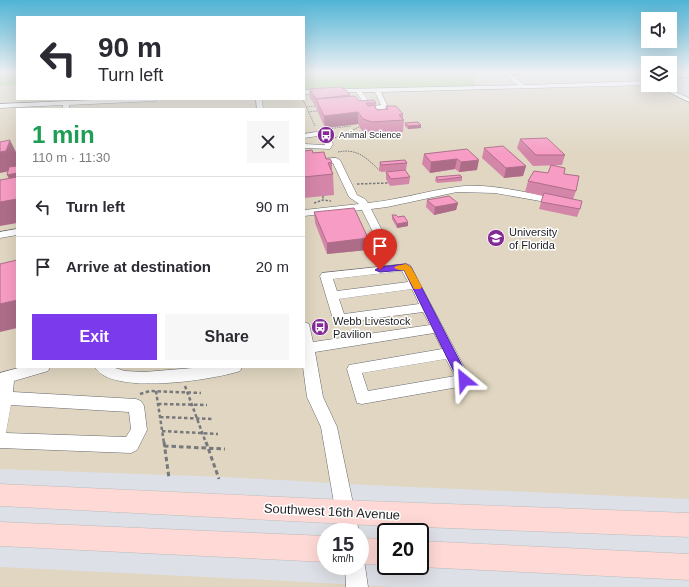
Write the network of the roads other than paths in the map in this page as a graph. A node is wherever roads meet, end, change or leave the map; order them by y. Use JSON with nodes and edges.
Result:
{"nodes":[{"id":1,"x":364,"y":99,"type":"edge"},
{"id":2,"x":381,"y":99,"type":"edge"},
{"id":3,"x":142,"y":100,"type":"edge"},
{"id":4,"x":0,"y":106,"type":"edge"},
{"id":5,"x":66,"y":106,"type":"edge"},
{"id":6,"x":309,"y":133,"type":"edge"},
{"id":7,"x":305,"y":146,"type":"edge"},
{"id":8,"x":305,"y":162,"type":"edge"},
{"id":9,"x":568,"y":204,"type":"edge"},
{"id":10,"x":365,"y":207,"type":"junction"},
{"id":11,"x":305,"y":213,"type":"edge"},
{"id":12,"x":16,"y":232,"type":"edge"},
{"id":13,"x":0,"y":235,"type":"edge"},
{"id":14,"x":382,"y":240,"type":"dead end"},
{"id":15,"x":416,"y":285,"type":"junction"},
{"id":16,"x":332,"y":296,"type":"junction"},
{"id":17,"x":427,"y":307,"type":"junction"},
{"id":18,"x":438,"y":328,"type":"junction"},
{"id":19,"x":305,"y":338,"type":"edge"},
{"id":20,"x":306,"y":349,"type":"edge"},
{"id":21,"x":451,"y":353,"type":"junction"},
{"id":22,"x":39,"y":368,"type":"edge"},
{"id":23,"x":103,"y":368,"type":"edge"},
{"id":24,"x":231,"y":368,"type":"edge"},
{"id":25,"x":146,"y":372,"type":"edge"},
{"id":26,"x":4,"y":378,"type":"edge"},
{"id":27,"x":4,"y":398,"type":"junction"},
{"id":28,"x":0,"y":429,"type":"edge"},
{"id":29,"x":0,"y":440,"type":"edge"},
{"id":30,"x":0,"y":494,"type":"edge"},
{"id":31,"x":348,"y":522,"type":"edge"},
{"id":32,"x":689,"y":526,"type":"edge"},
{"id":33,"x":0,"y":534,"type":"edge"},
{"id":34,"x":317,"y":549,"type":"edge"},
{"id":35,"x":429,"y":554,"type":"edge"},
{"id":36,"x":689,"y":567,"type":"edge"},
{"id":37,"x":356,"y":575,"type":"edge"},
{"id":38,"x":357,"y":587,"type":"edge"}],
"edges":[{"from":1,"to":2,"type":"street"},
{"from":3,"to":5,"type":"street"},
{"from":4,"to":5,"type":"street"},
{"from":6,"to":7,"type":"street"},
{"from":8,"to":10,"type":"street"},
{"from":9,"to":10,"type":"street"},
{"from":10,"to":11,"type":"street"},
{"from":10,"to":14,"type":"street"},
{"from":12,"to":13,"type":"street"},
{"from":15,"to":16,"type":"street"},
{"from":15,"to":16,"type":"street"},
{"from":15,"to":17,"type":"street"},
{"from":16,"to":17,"type":"street"},
{"from":17,"to":18,"type":"street"},
{"from":18,"to":20,"type":"street"},
{"from":18,"to":21,"type":"street"},
{"from":19,"to":20,"type":"street"},
{"from":20,"to":31,"type":"street"},
{"from":21,"to":21,"type":"street"},
{"from":22,"to":26,"type":"street"},
{"from":23,"to":25,"type":"street"},
{"from":24,"to":25,"type":"street"},
{"from":26,"to":27,"type":"street"},
{"from":27,"to":28,"type":"street"},
{"from":27,"to":29,"type":"street"},
{"from":30,"to":31,"type":"main road","name":"Southwest 16th Avenue"},
{"from":31,"to":32,"type":"main road","name":"Southwest 16th Avenue"},
{"from":33,"to":34,"type":"main road"},
{"from":35,"to":36,"type":"main road"},
{"from":37,"to":38,"type":"street"}]}
